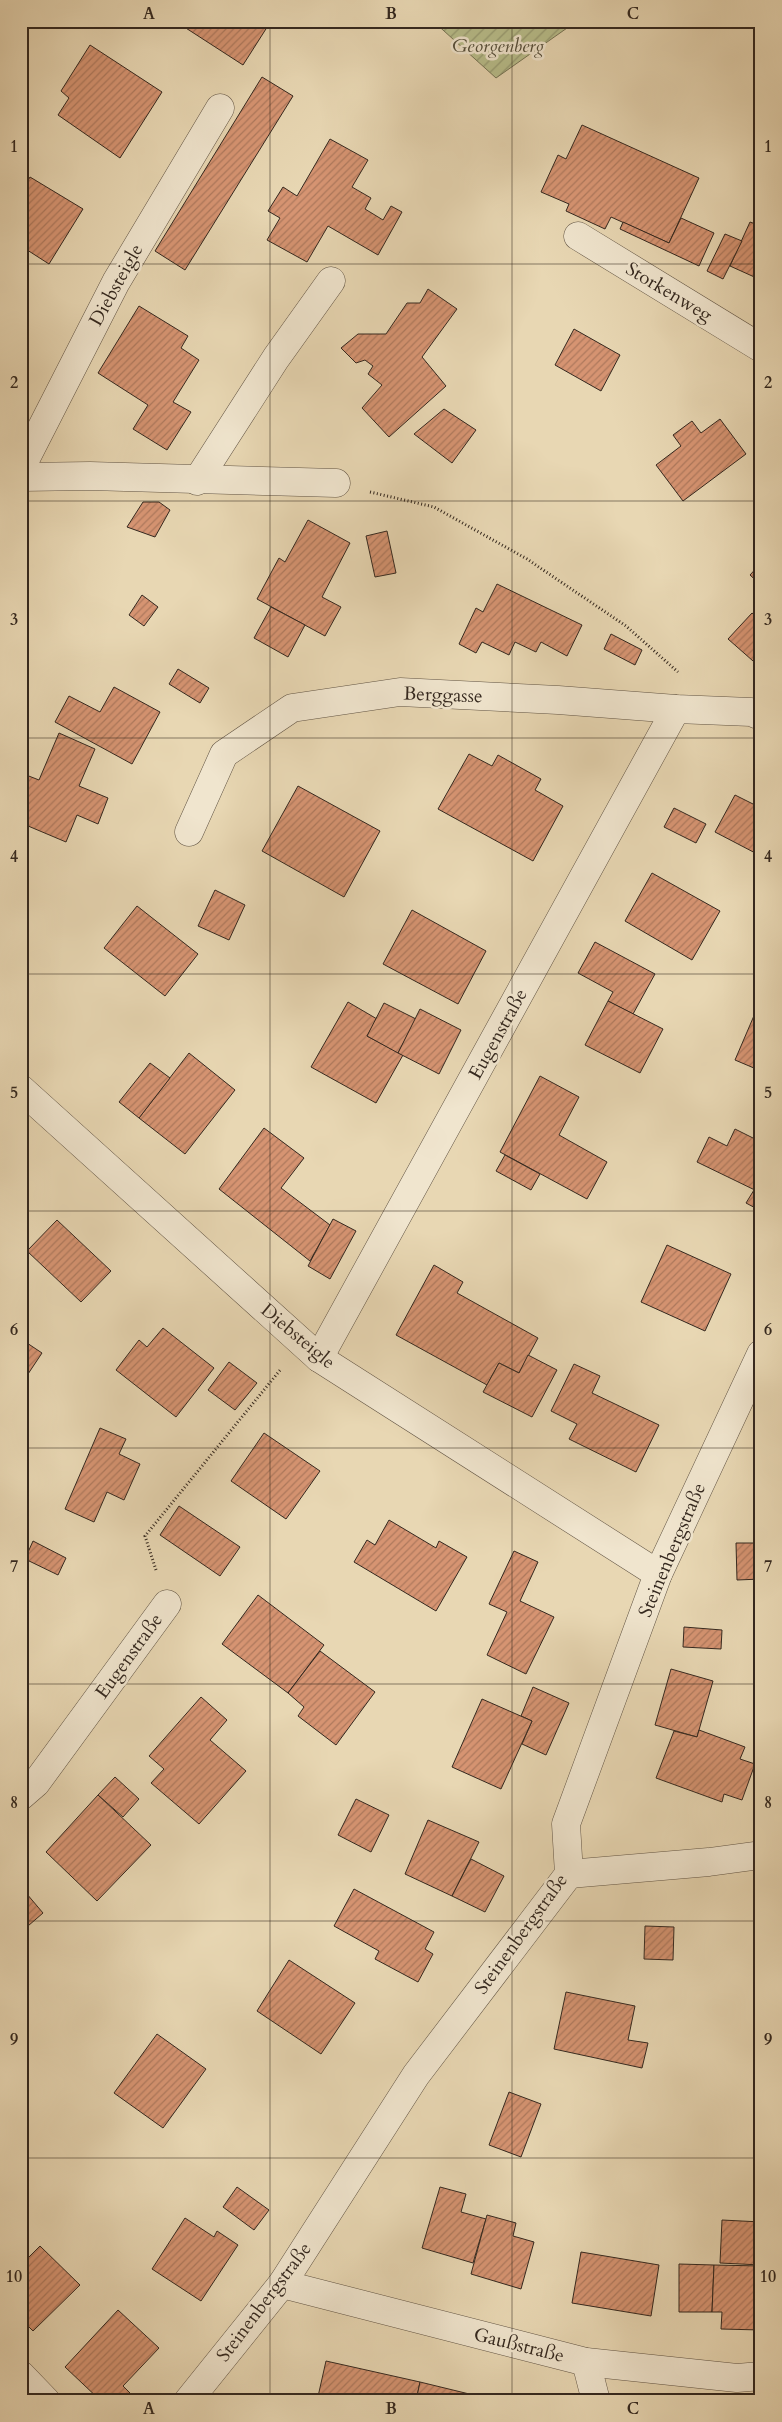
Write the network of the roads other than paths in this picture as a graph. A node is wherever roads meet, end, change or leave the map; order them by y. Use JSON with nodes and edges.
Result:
{"nodes":[{"id":1,"x":220,"y":108,"type":"dead end"},
{"id":2,"x":578,"y":236,"type":"dead end"},
{"id":3,"x":331,"y":281,"type":"dead end"},
{"id":4,"x":761,"y":348,"type":"edge"},
{"id":5,"x":21,"y":468,"type":"edge"},
{"id":6,"x":21,"y":477,"type":"edge"},
{"id":7,"x":197,"y":481,"type":"junction"},
{"id":8,"x":336,"y":483,"type":"road end"},
{"id":9,"x":676,"y":709,"type":"junction"},
{"id":10,"x":761,"y":716,"type":"edge"},
{"id":11,"x":189,"y":832,"type":"dead end"},
{"id":12,"x":21,"y":1089,"type":"edge"},
{"id":13,"x":761,"y":1354,"type":"edge"},
{"id":14,"x":319,"y":1358,"type":"junction"},
{"id":15,"x":658,"y":1574,"type":"junction"},
{"id":16,"x":167,"y":1604,"type":"road end"},
{"id":17,"x":21,"y":1796,"type":"edge"},
{"id":18,"x":761,"y":1854,"type":"edge"},
{"id":19,"x":568,"y":1874,"type":"junction"},
{"id":20,"x":282,"y":2284,"type":"junction"},
{"id":21,"x":586,"y":2362,"type":"junction"},
{"id":22,"x":21,"y":2376,"type":"edge"},
{"id":23,"x":761,"y":2376,"type":"edge"},
{"id":24,"x":46,"y":2401,"type":"edge"},
{"id":25,"x":188,"y":2401,"type":"edge"},
{"id":26,"x":596,"y":2401,"type":"edge"}],
"edges":[{"from":1,"to":5,"type":"street","name":"Diebsteigle"},
{"from":2,"to":4,"type":"street","name":"Storkenweg"},
{"from":3,"to":7,"type":"street"},
{"from":6,"to":7,"type":"street"},
{"from":7,"to":8,"type":"street"},
{"from":9,"to":10,"type":"street","name":"Berggasse"},
{"from":9,"to":11,"type":"street","name":"Berggasse"},
{"from":9,"to":14,"type":"street","name":"Eugenstraße"},
{"from":12,"to":14,"type":"street","name":"Diebsteigle"},
{"from":13,"to":15,"type":"street","name":"Steinenbergstraße"},
{"from":14,"to":15,"type":"street","name":"Diebsteigle"},
{"from":15,"to":19,"type":"street","name":"Steinenbergstraße"},
{"from":16,"to":17,"type":"street","name":"Eugenstraße"},
{"from":18,"to":19,"type":"street"},
{"from":19,"to":20,"type":"street","name":"Steinenbergstraße"},
{"from":20,"to":21,"type":"street","name":"Gaußstraße"},
{"from":20,"to":25,"type":"street","name":"Steinenbergstraße"},
{"from":21,"to":23,"type":"street","name":"Gaußstraße"},
{"from":21,"to":26,"type":"street"},
{"from":22,"to":24,"type":"street"}]}
